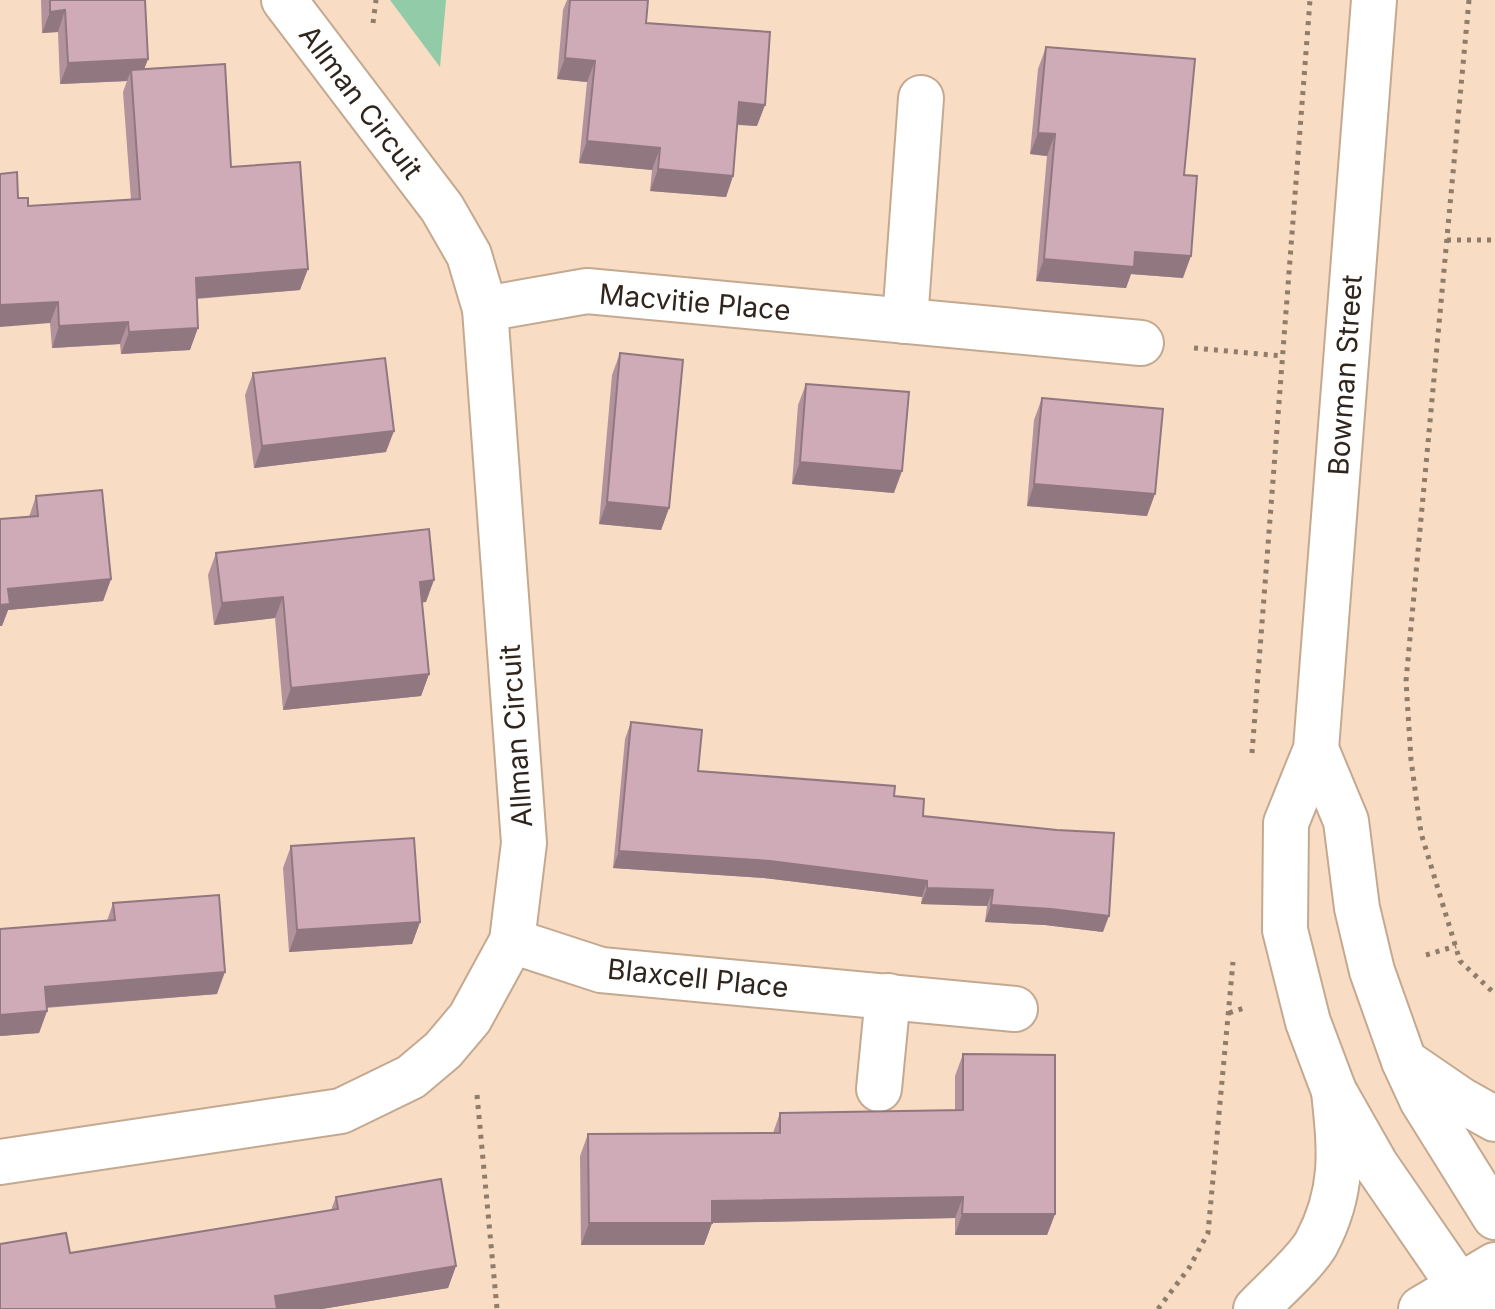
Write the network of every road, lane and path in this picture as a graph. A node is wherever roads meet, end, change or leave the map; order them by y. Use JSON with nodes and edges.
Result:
{"nodes":[{"id":1,"x":284,"y":0,"type":"edge"},
{"id":2,"x":1310,"y":0,"type":"edge"},
{"id":3,"x":1374,"y":0,"type":"edge"},
{"id":4,"x":1469,"y":0,"type":"edge"},
{"id":5,"x":921,"y":98,"type":"dead end"},
{"id":6,"x":1447,"y":240,"type":"junction"},
{"id":7,"x":1495,"y":240,"type":"edge"},
{"id":8,"x":485,"y":309,"type":"junction"},
{"id":9,"x":905,"y":321,"type":"junction"},
{"id":10,"x":1141,"y":343,"type":"joint"},
{"id":11,"x":1282,"y":356,"type":"junction"},
{"id":12,"x":1316,"y":749,"type":"junction"},
{"id":13,"x":1251,"y":762,"type":"dead end"},
{"id":14,"x":512,"y":941,"type":"junction"},
{"id":15,"x":1235,"y":950,"type":"dead end"},
{"id":16,"x":1495,"y":994,"type":"edge"},
{"id":17,"x":888,"y":996,"type":"junction"},
{"id":18,"x":1015,"y":1009,"type":"dead end"},
{"id":19,"x":470,"y":1018,"type":"junction"},
{"id":20,"x":1404,"y":1061,"type":"junction"},
{"id":21,"x":879,"y":1089,"type":"dead end"},
{"id":22,"x":1334,"y":1091,"type":"junction"},
{"id":23,"x":1495,"y":1119,"type":"edge"},
{"id":24,"x":0,"y":1162,"type":"edge"},
{"id":25,"x":1495,"y":1217,"type":"edge"},
{"id":26,"x":1483,"y":1285,"type":"edge"},
{"id":27,"x":497,"y":1309,"type":"edge"},
{"id":28,"x":1158,"y":1309,"type":"edge"},
{"id":29,"x":1256,"y":1309,"type":"edge"},
{"id":30,"x":1421,"y":1309,"type":"edge"}],
"edges":[{"from":1,"to":8,"type":"street","name":"Allman Circuit"},
{"from":2,"to":11,"type":"path"},
{"from":3,"to":12,"type":"street","name":"Bowman Street"},
{"from":4,"to":6,"type":"path"},
{"from":5,"to":9,"type":"street"},
{"from":6,"to":7,"type":"path"},
{"from":6,"to":16,"type":"path"},
{"from":8,"to":9,"type":"street","name":"Macvitie Place"},
{"from":8,"to":14,"type":"street","name":"Allman Circuit"},
{"from":9,"to":10,"type":"street","name":"Macvitie Place"},
{"from":10,"to":11,"type":"path"},
{"from":11,"to":13,"type":"path"},
{"from":12,"to":20,"type":"street","name":"Bowman Street"},
{"from":12,"to":22,"type":"street","name":"Bowman Street"},
{"from":14,"to":17,"type":"street","name":"Blaxcell Place"},
{"from":14,"to":19,"type":"street","name":"Allman Circuit"},
{"from":15,"to":28,"type":"path"},
{"from":17,"to":18,"type":"street","name":"Blaxcell Place"},
{"from":17,"to":21,"type":"street"},
{"from":19,"to":24,"type":"street","name":"Allman Circuit"},
{"from":19,"to":27,"type":"path"},
{"from":20,"to":23,"type":"street"},
{"from":20,"to":25,"type":"street","name":"Bowman Street"},
{"from":22,"to":26,"type":"street","name":"Bowman Street"},
{"from":22,"to":29,"type":"street"},
{"from":26,"to":30,"type":"street"}]}
